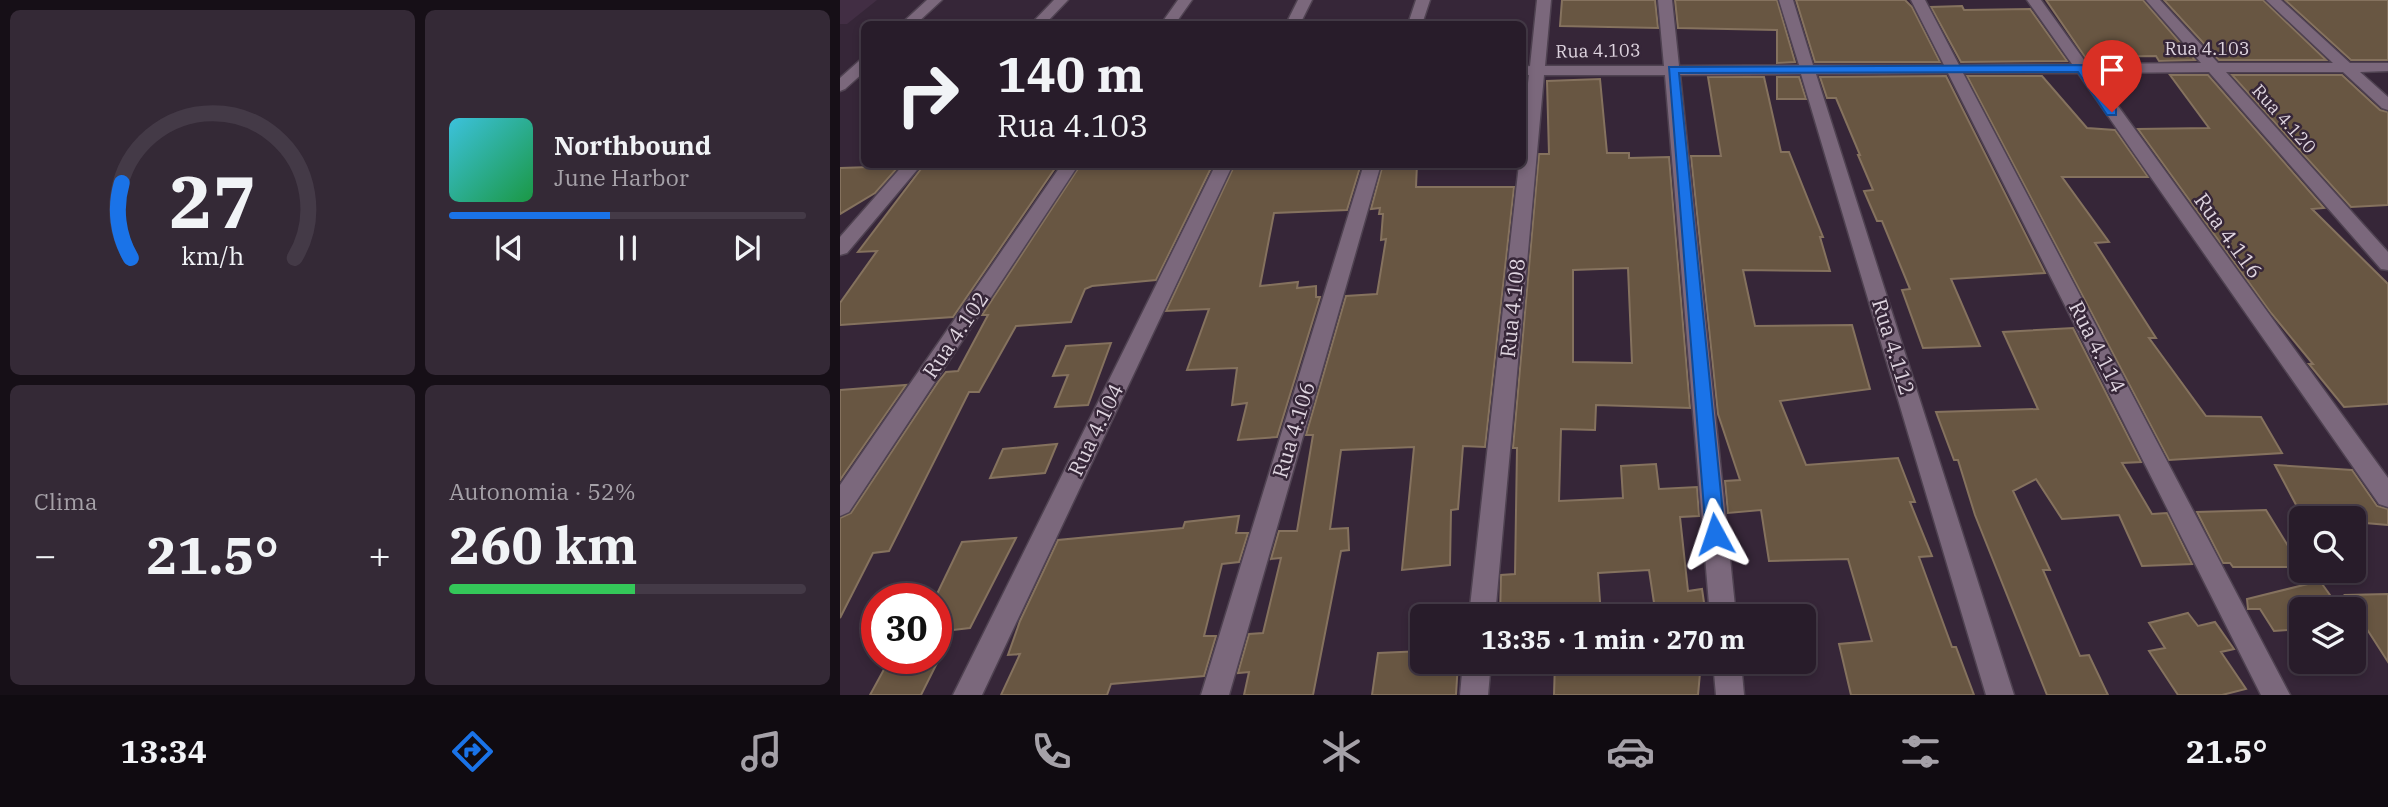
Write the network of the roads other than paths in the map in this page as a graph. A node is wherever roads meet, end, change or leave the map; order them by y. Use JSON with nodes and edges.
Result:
{"nodes":[{"id":1,"x":935,"y":0,"type":"edge"},
{"id":2,"x":1061,"y":0,"type":"edge"},
{"id":3,"x":1185,"y":0,"type":"edge"},
{"id":4,"x":1305,"y":0,"type":"edge"},
{"id":5,"x":1423,"y":0,"type":"edge"},
{"id":6,"x":1544,"y":0,"type":"edge"},
{"id":7,"x":1665,"y":0,"type":"edge"},
{"id":8,"x":1786,"y":0,"type":"edge"},
{"id":9,"x":1918,"y":0,"type":"edge"},
{"id":10,"x":2034,"y":0,"type":"edge"},
{"id":11,"x":2153,"y":0,"type":"edge"},
{"id":12,"x":2273,"y":0,"type":"edge"},
{"id":13,"x":911,"y":21,"type":"edge"},
{"id":14,"x":1041,"y":21,"type":"edge"},
{"id":15,"x":1169,"y":21,"type":"edge"},
{"id":16,"x":1294,"y":21,"type":"edge"},
{"id":17,"x":1416,"y":21,"type":"edge"},
{"id":18,"x":861,"y":67,"type":"edge"},
{"id":19,"x":2347,"y":67,"type":"junction"},
{"id":20,"x":2388,"y":67,"type":"edge"},
{"id":21,"x":1673,"y":69,"type":"junction"},
{"id":22,"x":1808,"y":69,"type":"junction"},
{"id":23,"x":2082,"y":69,"type":"junction"},
{"id":24,"x":2213,"y":69,"type":"junction"},
{"id":25,"x":1955,"y":70,"type":"junction"},
{"id":26,"x":1530,"y":71,"type":"edge"},
{"id":27,"x":848,"y":80,"type":"edge"},
{"id":28,"x":2388,"y":104,"type":"edge"},
{"id":29,"x":1526,"y":116,"type":"edge"},
{"id":30,"x":911,"y":168,"type":"edge"},
{"id":31,"x":1068,"y":168,"type":"edge"},
{"id":32,"x":1223,"y":168,"type":"edge"},
{"id":33,"x":1372,"y":168,"type":"edge"},
{"id":34,"x":1521,"y":168,"type":"edge"},
{"id":35,"x":840,"y":249,"type":"edge"},
{"id":36,"x":2388,"y":264,"type":"edge"},
{"id":37,"x":2388,"y":497,"type":"edge"},
{"id":38,"x":840,"y":505,"type":"edge"},
{"id":39,"x":1483,"y":604,"type":"edge"},
{"id":40,"x":1722,"y":604,"type":"edge"},
{"id":41,"x":1476,"y":674,"type":"edge"},
{"id":42,"x":1728,"y":674,"type":"edge"},
{"id":43,"x":967,"y":695,"type":"edge"},
{"id":44,"x":1215,"y":695,"type":"edge"},
{"id":45,"x":1474,"y":695,"type":"edge"},
{"id":46,"x":1730,"y":695,"type":"edge"},
{"id":47,"x":2000,"y":695,"type":"edge"},
{"id":48,"x":2276,"y":695,"type":"edge"}],
"edges":[{"from":1,"to":13,"type":"street"},
{"from":2,"to":14,"type":"street"},
{"from":3,"to":15,"type":"street"},
{"from":4,"to":16,"type":"street"},
{"from":5,"to":17,"type":"street"},
{"from":6,"to":26,"type":"street","name":"Rua 4.108"},
{"from":7,"to":21,"type":"street"},
{"from":8,"to":22,"type":"street","name":"Rua 4.112"},
{"from":9,"to":25,"type":"street","name":"Rua 4.114"},
{"from":10,"to":23,"type":"street","name":"Rua 4.116"},
{"from":11,"to":24,"type":"street","name":"Rua 4.120"},
{"from":12,"to":19,"type":"street"},
{"from":18,"to":27,"type":"street"},
{"from":19,"to":20,"type":"street","name":"Rua 4.103"},
{"from":19,"to":24,"type":"street","name":"Rua 4.103"},
{"from":19,"to":28,"type":"street"},
{"from":21,"to":22,"type":"street","name":"Rua 4.103"},
{"from":21,"to":26,"type":"street","name":"Rua 4.103"},
{"from":21,"to":40,"type":"street"},
{"from":22,"to":25,"type":"street","name":"Rua 4.103"},
{"from":22,"to":47,"type":"street","name":"Rua 4.112"},
{"from":23,"to":24,"type":"street","name":"Rua 4.103"},
{"from":23,"to":25,"type":"street","name":"Rua 4.103"},
{"from":23,"to":37,"type":"street","name":"Rua 4.116"},
{"from":24,"to":36,"type":"street","name":"Rua 4.120"},
{"from":25,"to":48,"type":"street","name":"Rua 4.114"},
{"from":26,"to":29,"type":"street","name":"Rua 4.108"},
{"from":30,"to":35,"type":"street"},
{"from":31,"to":38,"type":"street","name":"Rua 4.102"},
{"from":32,"to":43,"type":"street","name":"Rua 4.104"},
{"from":33,"to":44,"type":"street","name":"Rua 4.106"},
{"from":34,"to":39,"type":"street","name":"Rua 4.108"},
{"from":41,"to":45,"type":"street"},
{"from":42,"to":46,"type":"street"}]}
